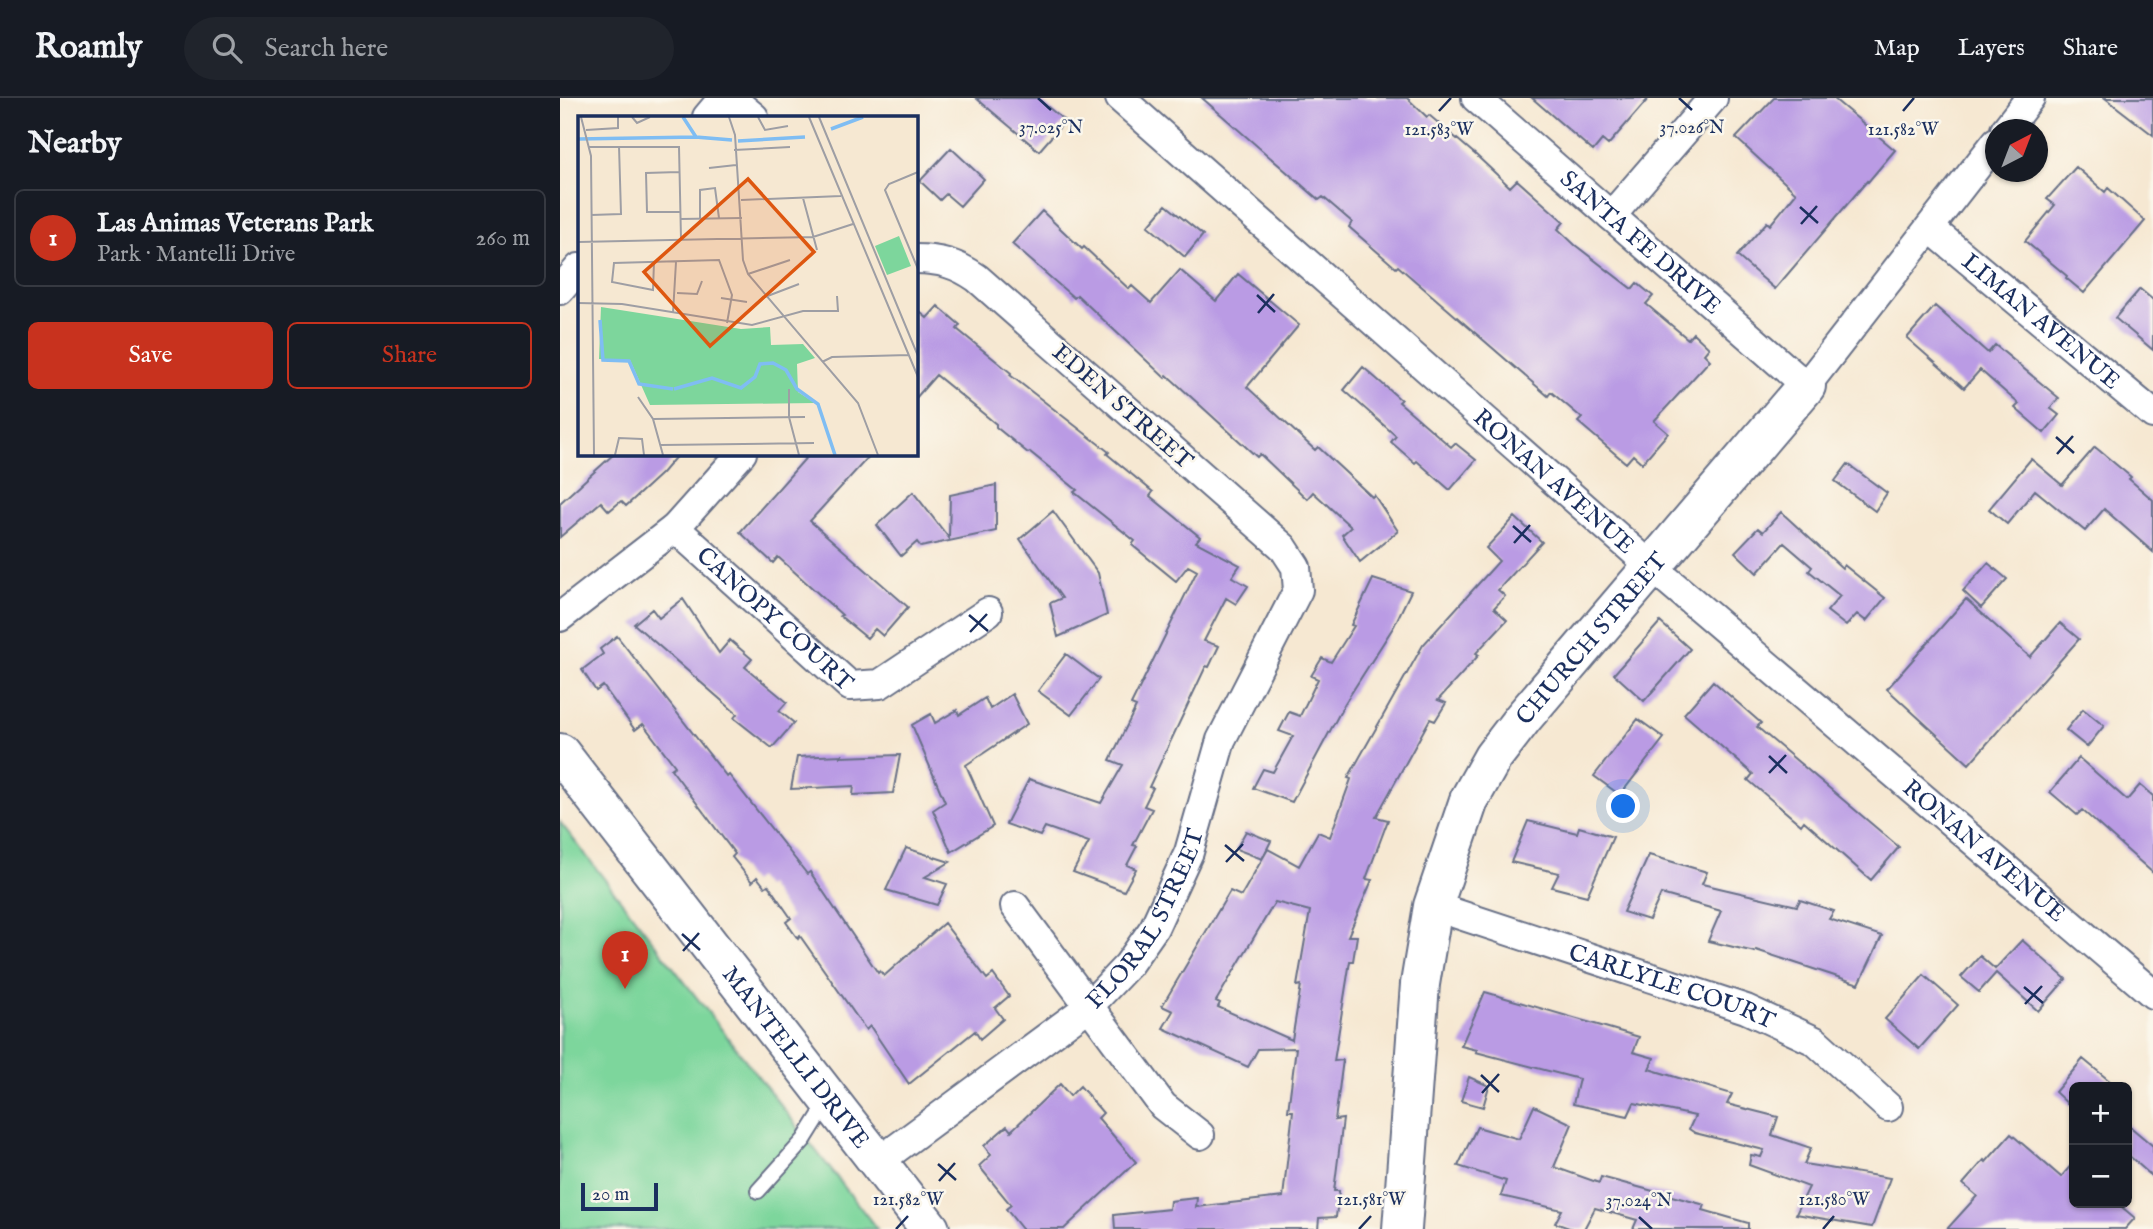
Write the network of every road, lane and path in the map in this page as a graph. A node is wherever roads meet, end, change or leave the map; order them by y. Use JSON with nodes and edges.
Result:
{"nodes":[{"id":1,"x":723,"y":98,"type":"edge"},
{"id":2,"x":731,"y":98,"type":"edge"},
{"id":3,"x":1121,"y":98,"type":"edge"},
{"id":4,"x":1476,"y":98,"type":"edge"},
{"id":5,"x":1713,"y":98,"type":"edge"},
{"id":6,"x":2029,"y":98,"type":"edge"},
{"id":7,"x":708,"y":116,"type":"edge"},
{"id":8,"x":753,"y":116,"type":"edge"},
{"id":9,"x":2013,"y":119,"type":"edge"},
{"id":10,"x":1985,"y":156,"type":"edge"},
{"id":11,"x":1611,"y":216,"type":"junction"},
{"id":12,"x":1930,"y":228,"type":"junction"},
{"id":13,"x":917,"y":259,"type":"edge"},
{"id":14,"x":578,"y":269,"type":"edge"},
{"id":15,"x":560,"y":290,"type":"edge"},
{"id":16,"x":1806,"y":386,"type":"junction"},
{"id":17,"x":2153,"y":414,"type":"edge"},
{"id":18,"x":740,"y":455,"type":"edge"},
{"id":19,"x":675,"y":528,"type":"junction"},
{"id":20,"x":1652,"y":567,"type":"junction"},
{"id":21,"x":1298,"y":590,"type":"joint"},
{"id":22,"x":988,"y":612,"type":"dead end"},
{"id":23,"x":560,"y":617,"type":"edge"},
{"id":24,"x":560,"y":752,"type":"edge"},
{"id":25,"x":1014,"y":906,"type":"dead end"},
{"id":26,"x":1433,"y":906,"type":"junction"},
{"id":27,"x":2153,"y":994,"type":"edge"},
{"id":28,"x":1088,"y":1007,"type":"junction"},
{"id":29,"x":829,"y":1099,"type":"junction"},
{"id":30,"x":1888,"y":1107,"type":"dead end"},
{"id":31,"x":1200,"y":1135,"type":"dead end"},
{"id":32,"x":878,"y":1162,"type":"junction"},
{"id":33,"x":758,"y":1191,"type":"dead end"},
{"id":34,"x":930,"y":1229,"type":"edge"},
{"id":35,"x":1402,"y":1229,"type":"edge"}],
"edges":[{"from":1,"to":7,"type":"street"},
{"from":2,"to":8,"type":"street"},
{"from":3,"to":20,"type":"street","name":"RONAN AVENUE"},
{"from":4,"to":11,"type":"street","name":"SANTA FE DRIVE"},
{"from":5,"to":11,"type":"street"},
{"from":6,"to":9,"type":"street"},
{"from":10,"to":12,"type":"street","name":"CHURCH STREET"},
{"from":11,"to":16,"type":"street","name":"SANTA FE DRIVE"},
{"from":12,"to":16,"type":"street","name":"CHURCH STREET"},
{"from":12,"to":17,"type":"street","name":"LIMAN AVENUE"},
{"from":13,"to":21,"type":"street","name":"EDEN STREET"},
{"from":14,"to":15,"type":"street"},
{"from":16,"to":20,"type":"street","name":"CHURCH STREET"},
{"from":18,"to":19,"type":"street"},
{"from":19,"to":22,"type":"street","name":"CANOPY COURT"},
{"from":19,"to":23,"type":"street"},
{"from":20,"to":26,"type":"street","name":"CHURCH STREET"},
{"from":20,"to":27,"type":"street","name":"RONAN AVENUE"},
{"from":21,"to":28,"type":"street","name":"FLORAL STREET"},
{"from":24,"to":29,"type":"street","name":"MANTELLI DRIVE"},
{"from":25,"to":28,"type":"street"},
{"from":26,"to":30,"type":"street","name":"CARLYLE COURT"},
{"from":26,"to":35,"type":"street","name":"CHURCH STREET"},
{"from":28,"to":31,"type":"street"},
{"from":28,"to":32,"type":"street","name":"FLORAL STREET"},
{"from":29,"to":32,"type":"street","name":"MANTELLI DRIVE"},
{"from":29,"to":33,"type":"lane"},
{"from":32,"to":34,"type":"street","name":"MANTELLI DRIVE"}]}
